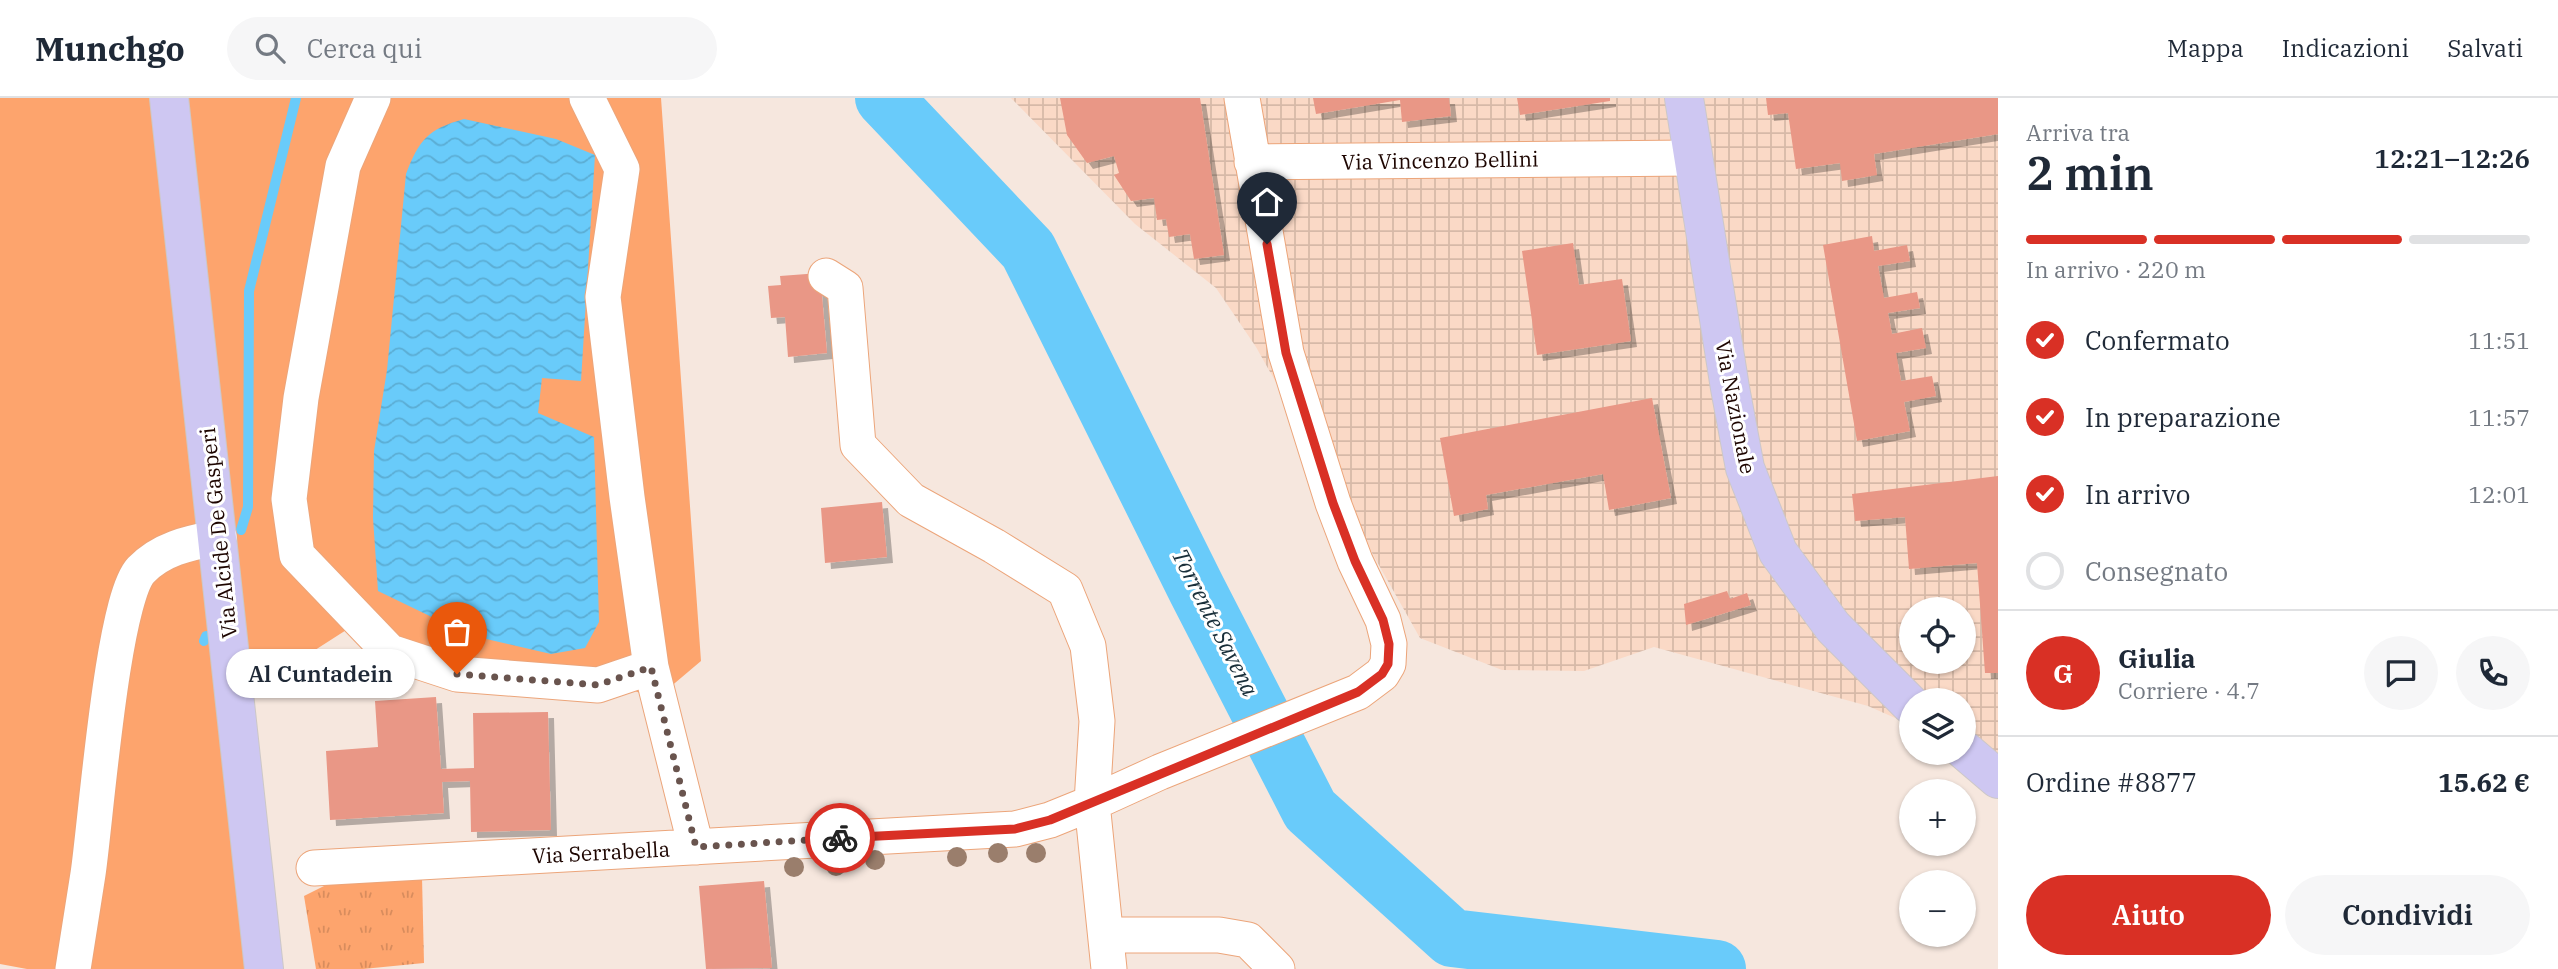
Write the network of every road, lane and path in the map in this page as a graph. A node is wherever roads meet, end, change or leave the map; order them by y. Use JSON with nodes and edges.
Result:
{"nodes":[{"id":1,"x":169,"y":98,"type":"edge"},
{"id":2,"x":373,"y":98,"type":"edge"},
{"id":3,"x":587,"y":98,"type":"edge"},
{"id":4,"x":1242,"y":98,"type":"edge"},
{"id":5,"x":1684,"y":98,"type":"edge"},
{"id":6,"x":1693,"y":158,"type":"junction"},
{"id":7,"x":1252,"y":162,"type":"junction"},
{"id":8,"x":826,"y":276,"type":"dead end"},
{"id":9,"x":219,"y":537,"type":"junction"},
{"id":10,"x":651,"y":667,"type":"junction"},
{"id":11,"x":1899,"y":693,"type":"edge"},
{"id":12,"x":1976,"y":760,"type":"edge"},
{"id":13,"x":1998,"y":779,"type":"edge"},
{"id":14,"x":1092,"y":803,"type":"junction"},
{"id":15,"x":696,"y":847,"type":"junction"},
{"id":16,"x":314,"y":868,"type":"dead end"},
{"id":17,"x":1107,"y":952,"type":"edge"},
{"id":18,"x":72,"y":969,"type":"edge"},
{"id":19,"x":264,"y":969,"type":"edge"},
{"id":20,"x":1277,"y":969,"type":"edge"}],
"edges":[{"from":1,"to":9,"type":"main road","name":"Via Alcide De Gasperi"},
{"from":2,"to":10,"type":"street"},
{"from":3,"to":10,"type":"street"},
{"from":4,"to":7,"type":"street"},
{"from":5,"to":6,"type":"main road","name":"Via Nazionale"},
{"from":6,"to":7,"type":"street","name":"Via Vincenzo Bellini"},
{"from":6,"to":11,"type":"main road","name":"Via Nazionale"},
{"from":7,"to":14,"type":"street","name":"Via Serrabella"},
{"from":8,"to":14,"type":"street"},
{"from":9,"to":18,"type":"street"},
{"from":9,"to":19,"type":"main road","name":"Via Alcide De Gasperi"},
{"from":10,"to":15,"type":"street"},
{"from":12,"to":13,"type":"main road"},
{"from":14,"to":15,"type":"street","name":"Via Serrabella"},
{"from":14,"to":17,"type":"street"},
{"from":15,"to":16,"type":"street","name":"Via Serrabella"},
{"from":17,"to":20,"type":"street"}]}
